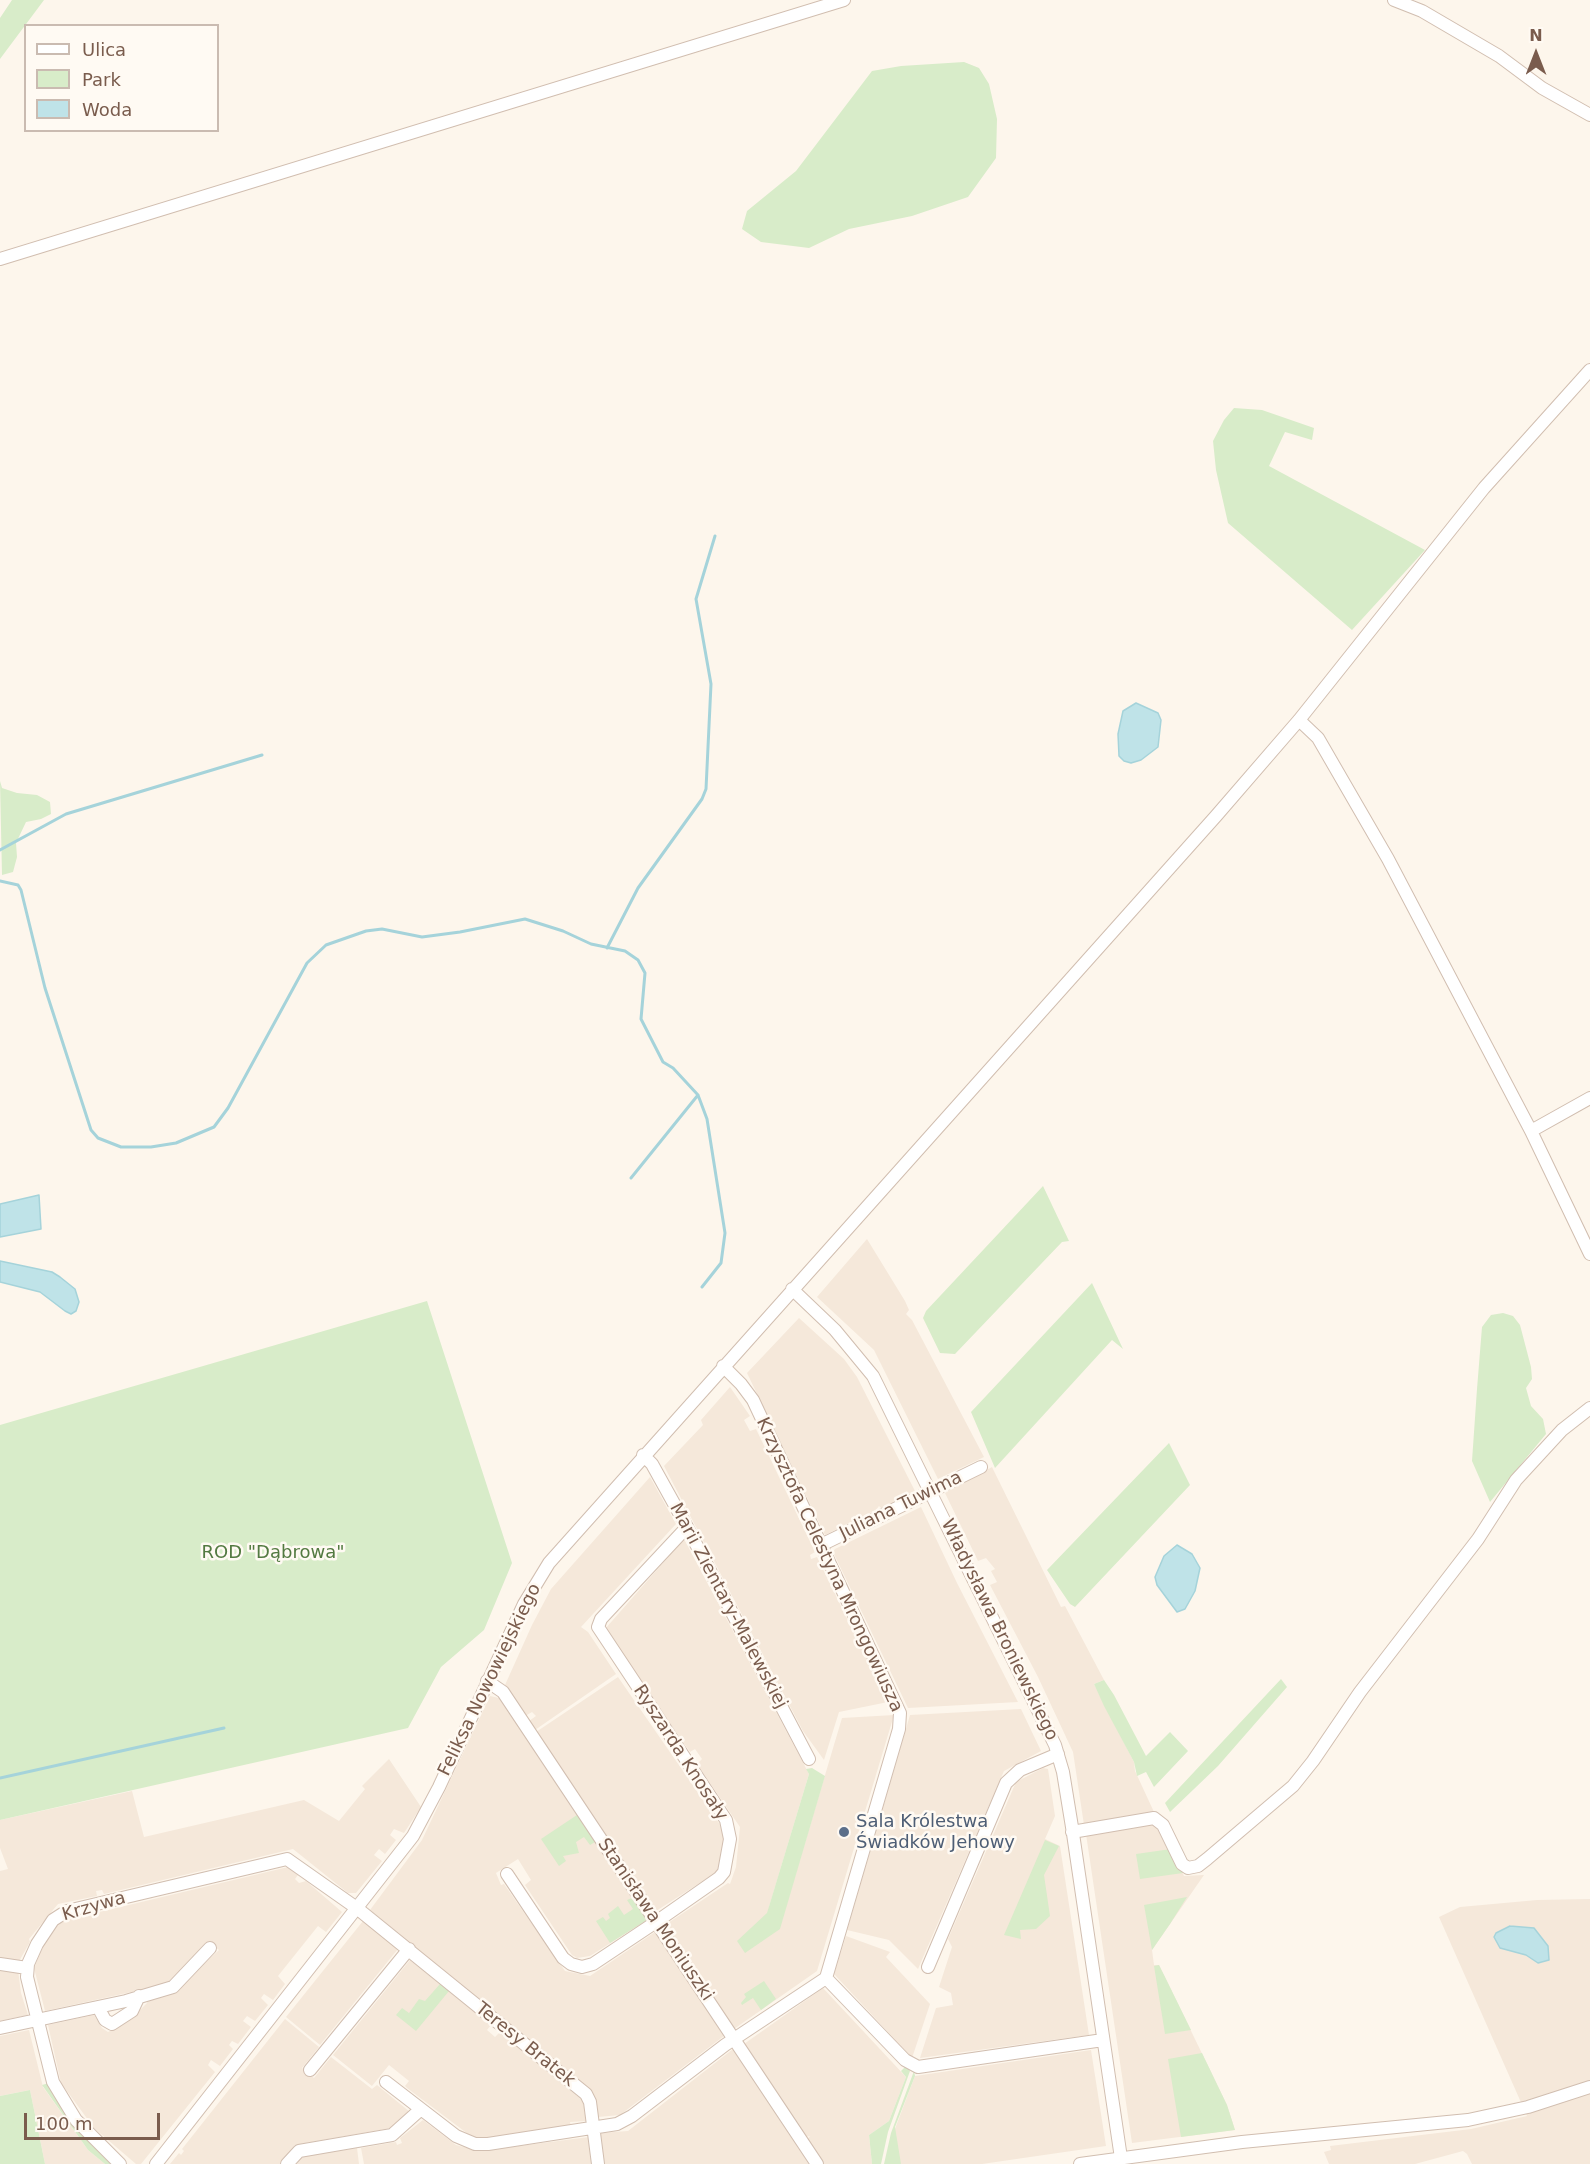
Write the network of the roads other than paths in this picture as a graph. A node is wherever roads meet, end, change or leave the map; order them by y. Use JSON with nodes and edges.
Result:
{"nodes":[{"id":1,"x":844,"y":0,"type":"edge"},
{"id":2,"x":1394,"y":0,"type":"edge"},
{"id":3,"x":1590,"y":115,"type":"edge"},
{"id":4,"x":0,"y":259,"type":"edge"},
{"id":5,"x":1590,"y":370,"type":"edge"},
{"id":6,"x":1299,"y":720,"type":"junction"},
{"id":7,"x":1590,"y":1098,"type":"edge"},
{"id":8,"x":1531,"y":1131,"type":"junction"},
{"id":9,"x":1590,"y":1254,"type":"edge"},
{"id":10,"x":792,"y":1289,"type":"junction"},
{"id":11,"x":723,"y":1365,"type":"junction"},
{"id":12,"x":1590,"y":1408,"type":"edge"},
{"id":13,"x":643,"y":1455,"type":"junction"},
{"id":14,"x":981,"y":1467,"type":"dead end"},
{"id":15,"x":931,"y":1491,"type":"junction"},
{"id":16,"x":687,"y":1527,"type":"junction"},
{"id":17,"x":821,"y":1545,"type":"junction"},
{"id":18,"x":487,"y":1681,"type":"junction"},
{"id":19,"x":1058,"y":1754,"type":"junction"},
{"id":20,"x":809,"y":1759,"type":"dead end"},
{"id":21,"x":1072,"y":1832,"type":"junction"},
{"id":22,"x":507,"y":1874,"type":"dead end"},
{"id":23,"x":358,"y":1909,"type":"junction"},
{"id":24,"x":656,"y":1922,"type":"junction"},
{"id":25,"x":210,"y":1948,"type":"dead end"},
{"id":26,"x":409,"y":1949,"type":"junction"},
{"id":27,"x":0,"y":1964,"type":"edge"},
{"id":28,"x":928,"y":1967,"type":"dead end"},
{"id":29,"x":27,"y":1968,"type":"junction"},
{"id":30,"x":826,"y":1977,"type":"junction"},
{"id":31,"x":139,"y":1996,"type":"junction"},
{"id":32,"x":98,"y":2007,"type":"junction"},
{"id":33,"x":37,"y":2020,"type":"junction"},
{"id":34,"x":0,"y":2028,"type":"edge"},
{"id":35,"x":734,"y":2039,"type":"junction"},
{"id":36,"x":1103,"y":2040,"type":"junction"},
{"id":37,"x":310,"y":2070,"type":"dead end"},
{"id":38,"x":386,"y":2082,"type":"dead end"},
{"id":39,"x":1590,"y":2087,"type":"edge"},
{"id":40,"x":421,"y":2109,"type":"junction"},
{"id":41,"x":594,"y":2128,"type":"junction"},
{"id":42,"x":1121,"y":2158,"type":"junction"},
{"id":43,"x":120,"y":2164,"type":"edge"},
{"id":44,"x":156,"y":2164,"type":"edge"},
{"id":45,"x":287,"y":2164,"type":"edge"},
{"id":46,"x":598,"y":2164,"type":"edge"},
{"id":47,"x":817,"y":2164,"type":"edge"},
{"id":48,"x":1080,"y":2164,"type":"edge"}],
"edges":[{"from":1,"to":4,"type":"street"},
{"from":2,"to":3,"type":"street"},
{"from":5,"to":6,"type":"street","name":"Feliksa Nowowiejskiego"},
{"from":6,"to":8,"type":"street"},
{"from":6,"to":10,"type":"street","name":"Feliksa Nowowiejskiego"},
{"from":7,"to":8,"type":"street"},
{"from":8,"to":9,"type":"street"},
{"from":10,"to":11,"type":"street","name":"Feliksa Nowowiejskiego"},
{"from":10,"to":15,"type":"street","name":"Władysława Broniewskiego"},
{"from":11,"to":13,"type":"street","name":"Feliksa Nowowiejskiego"},
{"from":11,"to":17,"type":"street","name":"Krzysztofa Celestyna Mrongowiusza"},
{"from":12,"to":21,"type":"street"},
{"from":13,"to":16,"type":"street","name":"Marii Zientary-Malewskiej"},
{"from":13,"to":18,"type":"street","name":"Feliksa Nowowiejskiego"},
{"from":14,"to":15,"type":"street","name":"Juliana Tuwima"},
{"from":15,"to":17,"type":"street","name":"Juliana Tuwima"},
{"from":15,"to":19,"type":"street","name":"Władysława Broniewskiego"},
{"from":16,"to":20,"type":"street","name":"Marii Zientary-Malewskiej"},
{"from":16,"to":24,"type":"street","name":"Ryszarda Knosały"},
{"from":17,"to":30,"type":"street","name":"Krzysztofa Celestyna Mrongowiusza"},
{"from":18,"to":23,"type":"street","name":"Feliksa Nowowiejskiego"},
{"from":18,"to":24,"type":"street","name":"Stanisława Moniuszki"},
{"from":19,"to":21,"type":"street","name":"Władysława Broniewskiego"},
{"from":19,"to":28,"type":"street"},
{"from":21,"to":36,"type":"street","name":"Władysława Broniewskiego"},
{"from":22,"to":24,"type":"street","name":"Ryszarda Knosały"},
{"from":23,"to":26,"type":"street","name":"Teresy Bratek"},
{"from":23,"to":29,"type":"street","name":"Krzywa"},
{"from":23,"to":44,"type":"street","name":"Feliksa Nowowiejskiego"},
{"from":24,"to":35,"type":"street","name":"Stanisława Moniuszki"},
{"from":25,"to":31,"type":"street"},
{"from":26,"to":37,"type":"street"},
{"from":26,"to":41,"type":"street","name":"Teresy Bratek"},
{"from":27,"to":29,"type":"street"},
{"from":29,"to":33,"type":"street"},
{"from":30,"to":35,"type":"street"},
{"from":30,"to":36,"type":"street"},
{"from":31,"to":32,"type":"street"},
{"from":31,"to":32,"type":"street"},
{"from":32,"to":33,"type":"street"},
{"from":33,"to":34,"type":"street"},
{"from":33,"to":43,"type":"street"},
{"from":35,"to":41,"type":"street"},
{"from":35,"to":47,"type":"street","name":"Stanisława Moniuszki"},
{"from":36,"to":42,"type":"street","name":"Władysława Broniewskiego"},
{"from":38,"to":40,"type":"street"},
{"from":39,"to":42,"type":"street"},
{"from":40,"to":41,"type":"street"},
{"from":40,"to":45,"type":"street"},
{"from":41,"to":46,"type":"street","name":"Teresy Bratek"},
{"from":42,"to":48,"type":"street"}]}
